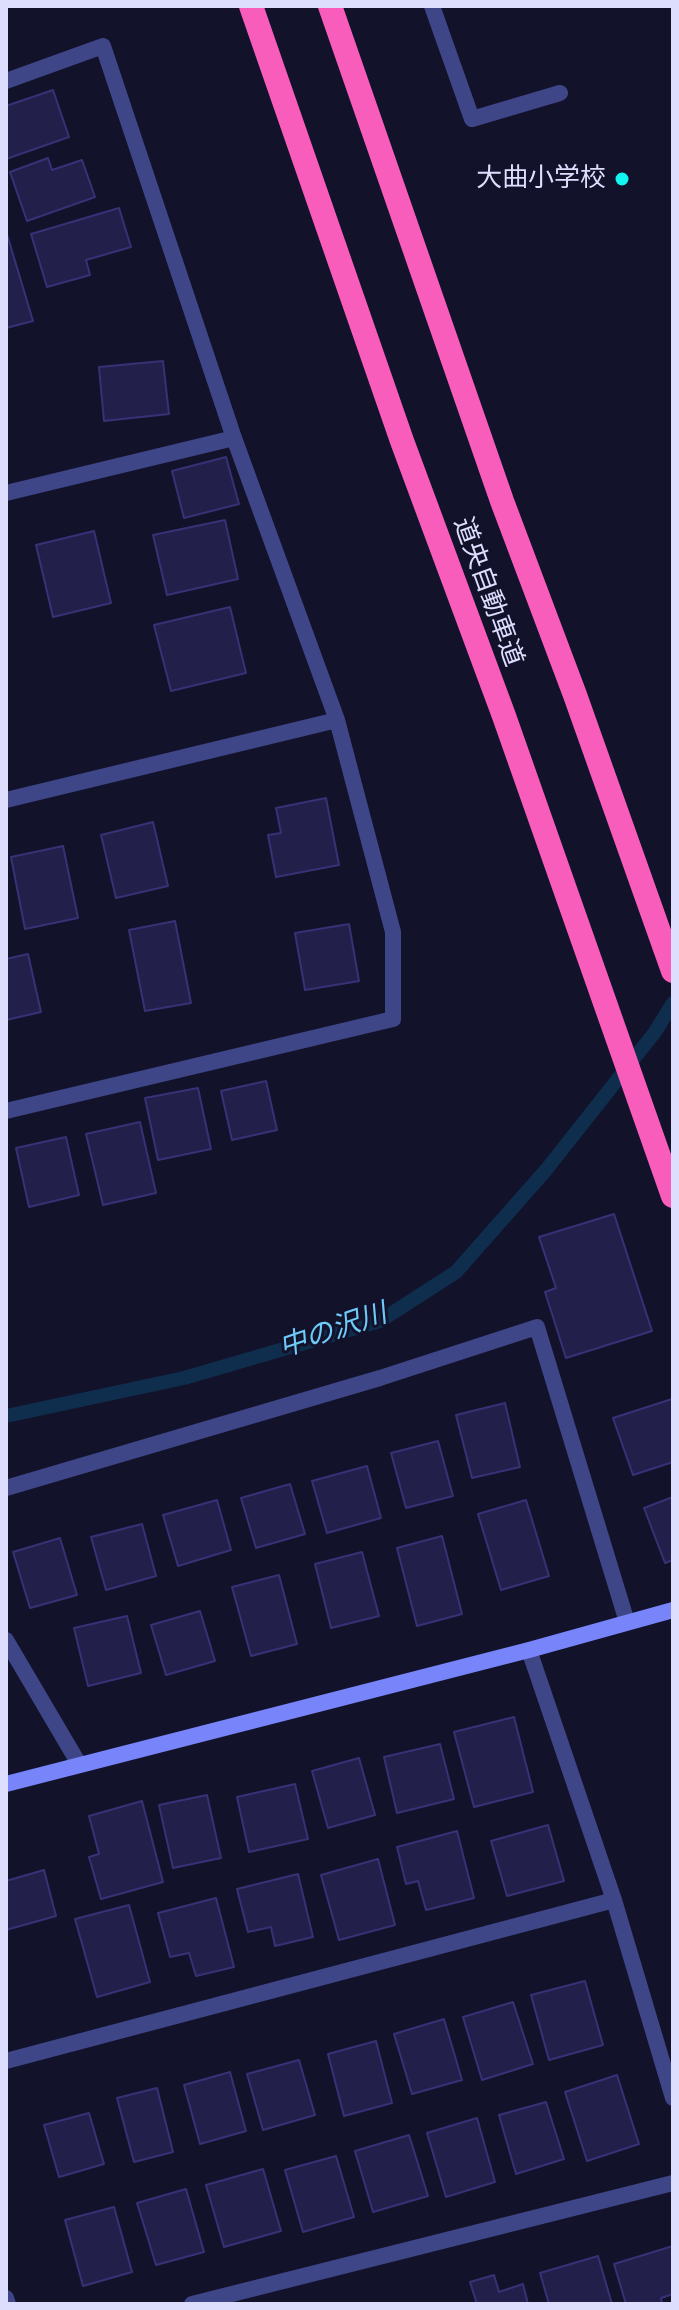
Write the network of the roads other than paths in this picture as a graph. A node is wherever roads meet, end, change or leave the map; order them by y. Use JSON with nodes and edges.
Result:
{"nodes":[{"id":1,"x":251,"y":6,"type":"edge"},
{"id":2,"x":330,"y":6,"type":"edge"},
{"id":3,"x":432,"y":6,"type":"edge"},
{"id":4,"x":6,"y":81,"type":"edge"},
{"id":5,"x":560,"y":93,"type":"dead end"},
{"id":6,"x":234,"y":438,"type":"junction"},
{"id":7,"x":6,"y":493,"type":"edge"},
{"id":8,"x":337,"y":720,"type":"junction"},
{"id":9,"x":6,"y":800,"type":"edge"},
{"id":10,"x":673,"y":971,"type":"edge"},
{"id":11,"x":6,"y":1111,"type":"edge"},
{"id":12,"x":673,"y":1196,"type":"edge"},
{"id":13,"x":6,"y":1488,"type":"edge"},
{"id":14,"x":673,"y":1610,"type":"edge"},
{"id":15,"x":627,"y":1622,"type":"junction"},
{"id":16,"x":6,"y":1640,"type":"edge"},
{"id":17,"x":529,"y":1650,"type":"junction"},
{"id":18,"x":79,"y":1764,"type":"junction"},
{"id":19,"x":6,"y":1784,"type":"edge"},
{"id":20,"x":614,"y":1900,"type":"junction"},
{"id":21,"x":6,"y":2061,"type":"edge"},
{"id":22,"x":673,"y":2098,"type":"edge"},
{"id":23,"x":673,"y":2183,"type":"edge"},
{"id":24,"x":6,"y":2298,"type":"edge"},
{"id":25,"x":8,"y":2304,"type":"edge"},
{"id":26,"x":192,"y":2304,"type":"edge"}],
"edges":[{"from":1,"to":12,"type":"highway","name":"道央自動車道"},
{"from":2,"to":10,"type":"highway","name":"道央自動車道"},
{"from":3,"to":5,"type":"street"},
{"from":4,"to":6,"type":"street"},
{"from":6,"to":7,"type":"street"},
{"from":6,"to":8,"type":"street"},
{"from":8,"to":9,"type":"street"},
{"from":8,"to":11,"type":"street"},
{"from":13,"to":15,"type":"street"},
{"from":14,"to":15,"type":"street"},
{"from":15,"to":17,"type":"street"},
{"from":16,"to":18,"type":"street"},
{"from":17,"to":18,"type":"street"},
{"from":17,"to":20,"type":"street"},
{"from":18,"to":19,"type":"street"},
{"from":20,"to":21,"type":"street"},
{"from":20,"to":22,"type":"street"},
{"from":23,"to":26,"type":"street"},
{"from":24,"to":25,"type":"street"}]}
